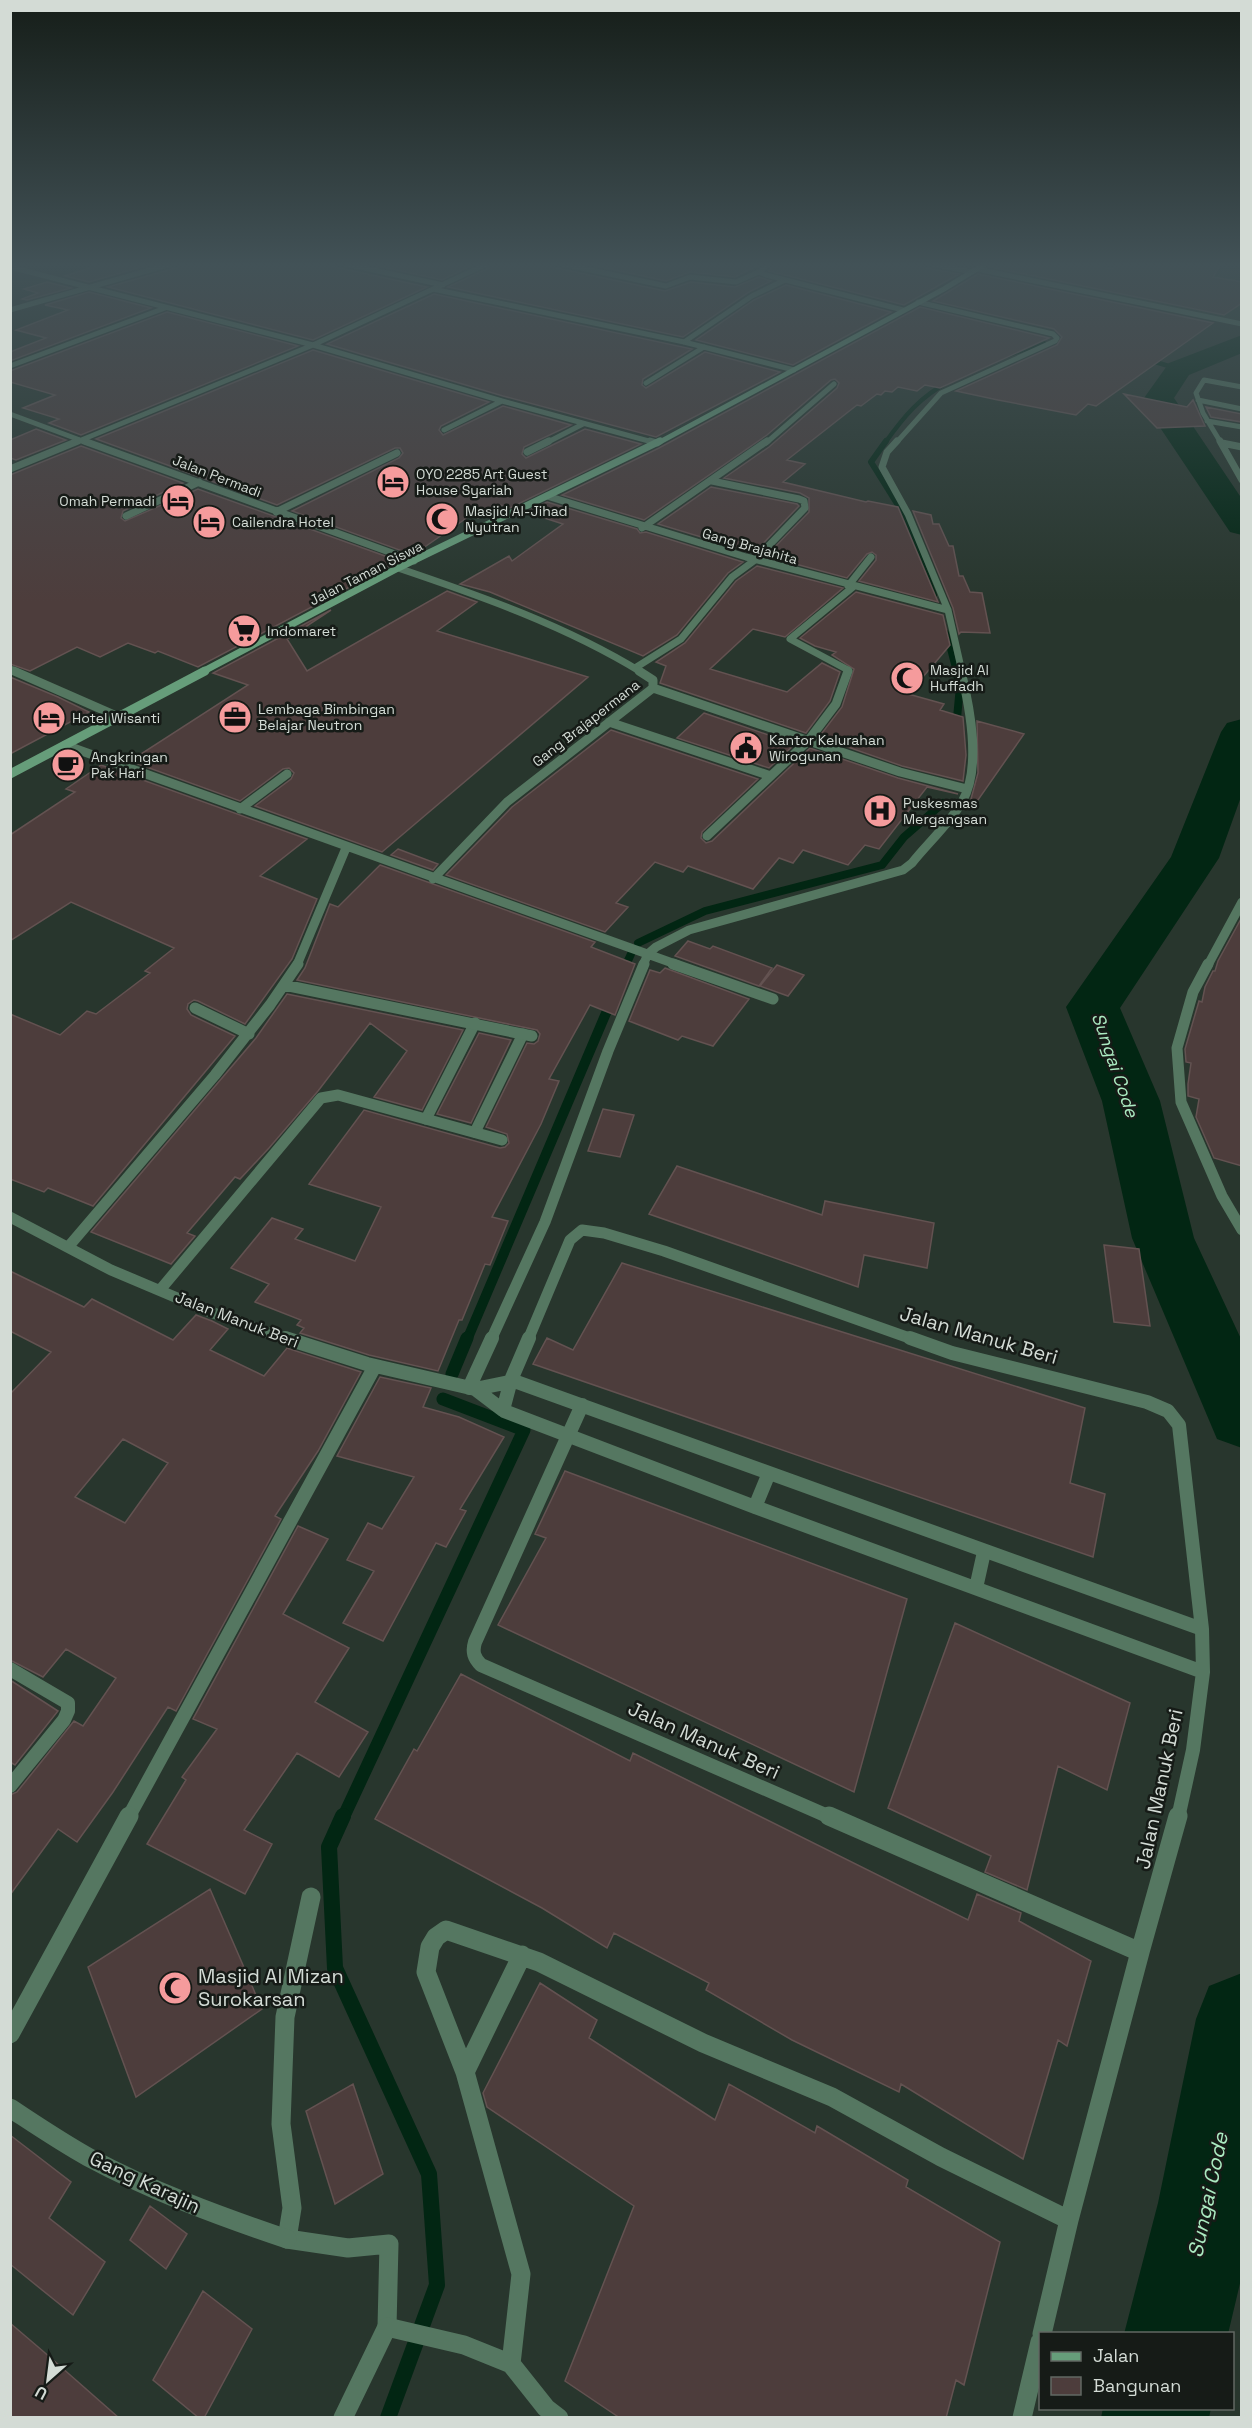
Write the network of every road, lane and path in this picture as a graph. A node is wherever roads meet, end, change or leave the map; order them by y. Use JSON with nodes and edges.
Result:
{"nodes":[{"id":1,"x":239,"y":375,"type":"edge"},
{"id":2,"x":415,"y":375,"type":"edge"},
{"id":3,"x":658,"y":375,"type":"edge"},
{"id":4,"x":784,"y":375,"type":"edge"},
{"id":5,"x":980,"y":375,"type":"edge"},
{"id":6,"x":646,"y":383,"type":"dead end"},
{"id":7,"x":834,"y":384,"type":"dead end"},
{"id":8,"x":1242,"y":387,"type":"edge"},
{"id":9,"x":1197,"y":400,"type":"junction"},
{"id":10,"x":502,"y":401,"type":"junction"},
{"id":11,"x":1242,"y":409,"type":"edge"},
{"id":12,"x":10,"y":414,"type":"edge"},
{"id":13,"x":21,"y":417,"type":"junction"},
{"id":14,"x":10,"y":421,"type":"edge"},
{"id":15,"x":1207,"y":421,"type":"junction"},
{"id":16,"x":583,"y":424,"type":"junction"},
{"id":17,"x":1242,"y":427,"type":"edge"},
{"id":18,"x":444,"y":430,"type":"dead end"},
{"id":19,"x":1242,"y":436,"type":"edge"},
{"id":20,"x":83,"y":439,"type":"junction"},
{"id":21,"x":657,"y":443,"type":"junction"},
{"id":22,"x":1222,"y":443,"type":"junction"},
{"id":23,"x":1238,"y":447,"type":"edge"},
{"id":24,"x":397,"y":453,"type":"dead end"},
{"id":25,"x":527,"y":453,"type":"dead end"},
{"id":26,"x":10,"y":469,"type":"edge"},
{"id":27,"x":1242,"y":480,"type":"edge"},
{"id":28,"x":712,"y":481,"type":"junction"},
{"id":29,"x":199,"y":482,"type":"junction"},
{"id":30,"x":547,"y":496,"type":"junction"},
{"id":31,"x":276,"y":512,"type":"junction"},
{"id":32,"x":126,"y":516,"type":"dead end"},
{"id":33,"x":642,"y":528,"type":"junction"},
{"id":34,"x":871,"y":557,"type":"dead end"},
{"id":35,"x":755,"y":560,"type":"junction"},
{"id":36,"x":414,"y":561,"type":"junction"},
{"id":37,"x":398,"y":568,"type":"junction"},
{"id":38,"x":850,"y":586,"type":"junction"},
{"id":39,"x":948,"y":610,"type":"junction"},
{"id":40,"x":635,"y":668,"type":"junction"},
{"id":41,"x":10,"y":669,"type":"edge"},
{"id":42,"x":653,"y":688,"type":"junction"},
{"id":43,"x":119,"y":717,"type":"junction"},
{"id":44,"x":609,"y":722,"type":"junction"},
{"id":45,"x":808,"y":741,"type":"junction"},
{"id":46,"x":64,"y":745,"type":"junction"},
{"id":47,"x":10,"y":774,"type":"edge"},
{"id":48,"x":287,"y":774,"type":"dead end"},
{"id":49,"x":771,"y":776,"type":"junction"},
{"id":50,"x":967,"y":789,"type":"junction"},
{"id":51,"x":240,"y":809,"type":"junction"},
{"id":52,"x":707,"y":836,"type":"dead end"},
{"id":53,"x":346,"y":848,"type":"junction"},
{"id":54,"x":433,"y":879,"type":"junction"},
{"id":55,"x":1242,"y":902,"type":"edge"},
{"id":56,"x":648,"y":954,"type":"junction"},
{"id":57,"x":284,"y":985,"type":"junction"},
{"id":58,"x":774,"y":999,"type":"dead end"},
{"id":59,"x":195,"y":1008,"type":"dead end"},
{"id":60,"x":475,"y":1023,"type":"junction"},
{"id":61,"x":249,"y":1034,"type":"junction"},
{"id":62,"x":426,"y":1119,"type":"junction"},
{"id":63,"x":475,"y":1132,"type":"junction"},
{"id":64,"x":502,"y":1140,"type":"dead end"},
{"id":65,"x":10,"y":1217,"type":"edge"},
{"id":66,"x":1242,"y":1230,"type":"edge"},
{"id":67,"x":69,"y":1246,"type":"junction"},
{"id":68,"x":160,"y":1290,"type":"junction"},
{"id":69,"x":375,"y":1366,"type":"junction"},
{"id":70,"x":511,"y":1380,"type":"junction"},
{"id":71,"x":472,"y":1388,"type":"junction"},
{"id":72,"x":582,"y":1405,"type":"junction"},
{"id":73,"x":503,"y":1410,"type":"junction"},
{"id":74,"x":569,"y":1435,"type":"junction"},
{"id":75,"x":769,"y":1473,"type":"junction"},
{"id":76,"x":755,"y":1507,"type":"junction"},
{"id":77,"x":984,"y":1552,"type":"junction"},
{"id":78,"x":976,"y":1588,"type":"junction"},
{"id":79,"x":1202,"y":1629,"type":"junction"},
{"id":80,"x":10,"y":1669,"type":"edge"},
{"id":81,"x":1203,"y":1672,"type":"junction"},
{"id":82,"x":10,"y":1786,"type":"edge"},
{"id":83,"x":311,"y":1897,"type":"dead end"},
{"id":84,"x":1140,"y":1952,"type":"junction"},
{"id":85,"x":522,"y":1955,"type":"junction"},
{"id":86,"x":10,"y":2034,"type":"edge"},
{"id":87,"x":465,"y":2072,"type":"junction"},
{"id":88,"x":10,"y":2108,"type":"edge"},
{"id":89,"x":1069,"y":2220,"type":"junction"},
{"id":90,"x":287,"y":2239,"type":"junction"},
{"id":91,"x":387,"y":2327,"type":"junction"},
{"id":92,"x":1042,"y":2332,"type":"edge"},
{"id":93,"x":1039,"y":2350,"type":"edge"},
{"id":94,"x":511,"y":2364,"type":"junction"},
{"id":95,"x":343,"y":2418,"type":"edge"},
{"id":96,"x":559,"y":2418,"type":"edge"},
{"id":97,"x":1023,"y":2418,"type":"edge"}],
"edges":[{"from":1,"to":20,"type":"street"},
{"from":2,"to":10,"type":"street"},
{"from":3,"to":6,"type":"street"},
{"from":4,"to":21,"type":"main road","name":"Jalan Taman Siswa"},
{"from":5,"to":39,"type":"street"},
{"from":7,"to":28,"type":"street"},
{"from":8,"to":9,"type":"street"},
{"from":9,"to":11,"type":"street"},
{"from":9,"to":15,"type":"street"},
{"from":10,"to":16,"type":"street"},
{"from":10,"to":18,"type":"street"},
{"from":12,"to":13,"type":"street","name":"Jalan Permadi"},
{"from":13,"to":14,"type":"street"},
{"from":13,"to":20,"type":"street","name":"Jalan Permadi"},
{"from":15,"to":17,"type":"street"},
{"from":15,"to":22,"type":"street"},
{"from":16,"to":21,"type":"street"},
{"from":16,"to":25,"type":"street"},
{"from":19,"to":23,"type":"street"},
{"from":20,"to":26,"type":"street"},
{"from":20,"to":29,"type":"street","name":"Jalan Permadi"},
{"from":21,"to":30,"type":"main road","name":"Jalan Taman Siswa"},
{"from":22,"to":23,"type":"street"},
{"from":22,"to":27,"type":"street"},
{"from":24,"to":31,"type":"street"},
{"from":28,"to":33,"type":"street"},
{"from":28,"to":35,"type":"street"},
{"from":29,"to":31,"type":"street","name":"Jalan Permadi"},
{"from":29,"to":32,"type":"street"},
{"from":30,"to":33,"type":"street","name":"Gang Brajahita"},
{"from":30,"to":36,"type":"main road","name":"Jalan Taman Siswa"},
{"from":31,"to":36,"type":"street","name":"Jalan Permadi"},
{"from":33,"to":35,"type":"street","name":"Gang Brajahita"},
{"from":34,"to":38,"type":"street"},
{"from":35,"to":38,"type":"street","name":"Gang Brajahita"},
{"from":35,"to":40,"type":"street"},
{"from":36,"to":37,"type":"main road","name":"Jalan Taman Siswa"},
{"from":37,"to":40,"type":"street","name":"Gang Brajapermana"},
{"from":37,"to":43,"type":"main road","name":"Jalan Taman Siswa"},
{"from":38,"to":39,"type":"street","name":"Gang Brajahita"},
{"from":38,"to":45,"type":"street"},
{"from":39,"to":50,"type":"street"},
{"from":40,"to":42,"type":"street","name":"Gang Brajapermana"},
{"from":41,"to":43,"type":"street"},
{"from":42,"to":44,"type":"street","name":"Gang Brajapermana"},
{"from":42,"to":45,"type":"street"},
{"from":43,"to":46,"type":"main road","name":"Jalan Taman Siswa"},
{"from":44,"to":49,"type":"street"},
{"from":44,"to":54,"type":"street","name":"Gang Brajapermana"},
{"from":45,"to":49,"type":"street"},
{"from":45,"to":50,"type":"street"},
{"from":46,"to":47,"type":"main road","name":"Jalan Taman Siswa"},
{"from":46,"to":51,"type":"street"},
{"from":48,"to":51,"type":"street"},
{"from":49,"to":52,"type":"street"},
{"from":50,"to":56,"type":"street"},
{"from":51,"to":53,"type":"street"},
{"from":53,"to":54,"type":"street"},
{"from":53,"to":57,"type":"street"},
{"from":54,"to":56,"type":"street"},
{"from":55,"to":66,"type":"street"},
{"from":56,"to":58,"type":"street"},
{"from":56,"to":71,"type":"street"},
{"from":57,"to":60,"type":"street"},
{"from":57,"to":61,"type":"street"},
{"from":59,"to":61,"type":"street"},
{"from":60,"to":62,"type":"street"},
{"from":60,"to":63,"type":"street"},
{"from":61,"to":67,"type":"street"},
{"from":62,"to":63,"type":"street"},
{"from":62,"to":68,"type":"street"},
{"from":63,"to":64,"type":"street"},
{"from":65,"to":67,"type":"street","name":"Jalan Manuk Beri"},
{"from":67,"to":68,"type":"street","name":"Jalan Manuk Beri"},
{"from":68,"to":69,"type":"street","name":"Jalan Manuk Beri"},
{"from":69,"to":71,"type":"street","name":"Jalan Manuk Beri"},
{"from":69,"to":86,"type":"street"},
{"from":70,"to":71,"type":"street","name":"Jalan Manuk Beri"},
{"from":70,"to":72,"type":"street"},
{"from":70,"to":73,"type":"street","name":"Jalan Manuk Beri"},
{"from":70,"to":79,"type":"street","name":"Jalan Manuk Beri"},
{"from":71,"to":73,"type":"street","name":"Jalan Manuk Beri"},
{"from":72,"to":74,"type":"street","name":"Jalan Manuk Beri"},
{"from":72,"to":75,"type":"street"},
{"from":73,"to":74,"type":"street","name":"Jalan Manuk Beri"},
{"from":74,"to":76,"type":"street"},
{"from":74,"to":84,"type":"street","name":"Jalan Manuk Beri"},
{"from":75,"to":76,"type":"street"},
{"from":75,"to":77,"type":"street"},
{"from":76,"to":78,"type":"street"},
{"from":77,"to":78,"type":"street"},
{"from":77,"to":79,"type":"street"},
{"from":78,"to":81,"type":"street"},
{"from":79,"to":81,"type":"street","name":"Jalan Manuk Beri"},
{"from":80,"to":82,"type":"street"},
{"from":81,"to":84,"type":"street","name":"Jalan Manuk Beri"},
{"from":83,"to":90,"type":"street"},
{"from":84,"to":89,"type":"street"},
{"from":85,"to":87,"type":"street"},
{"from":85,"to":87,"type":"street"},
{"from":85,"to":89,"type":"street"},
{"from":87,"to":94,"type":"street"},
{"from":88,"to":90,"type":"street","name":"Gang Karajin"},
{"from":89,"to":92,"type":"street"},
{"from":90,"to":91,"type":"street","name":"Gang Karajin"},
{"from":91,"to":94,"type":"street"},
{"from":91,"to":95,"type":"street"},
{"from":93,"to":97,"type":"street"},
{"from":94,"to":96,"type":"street"}]}
